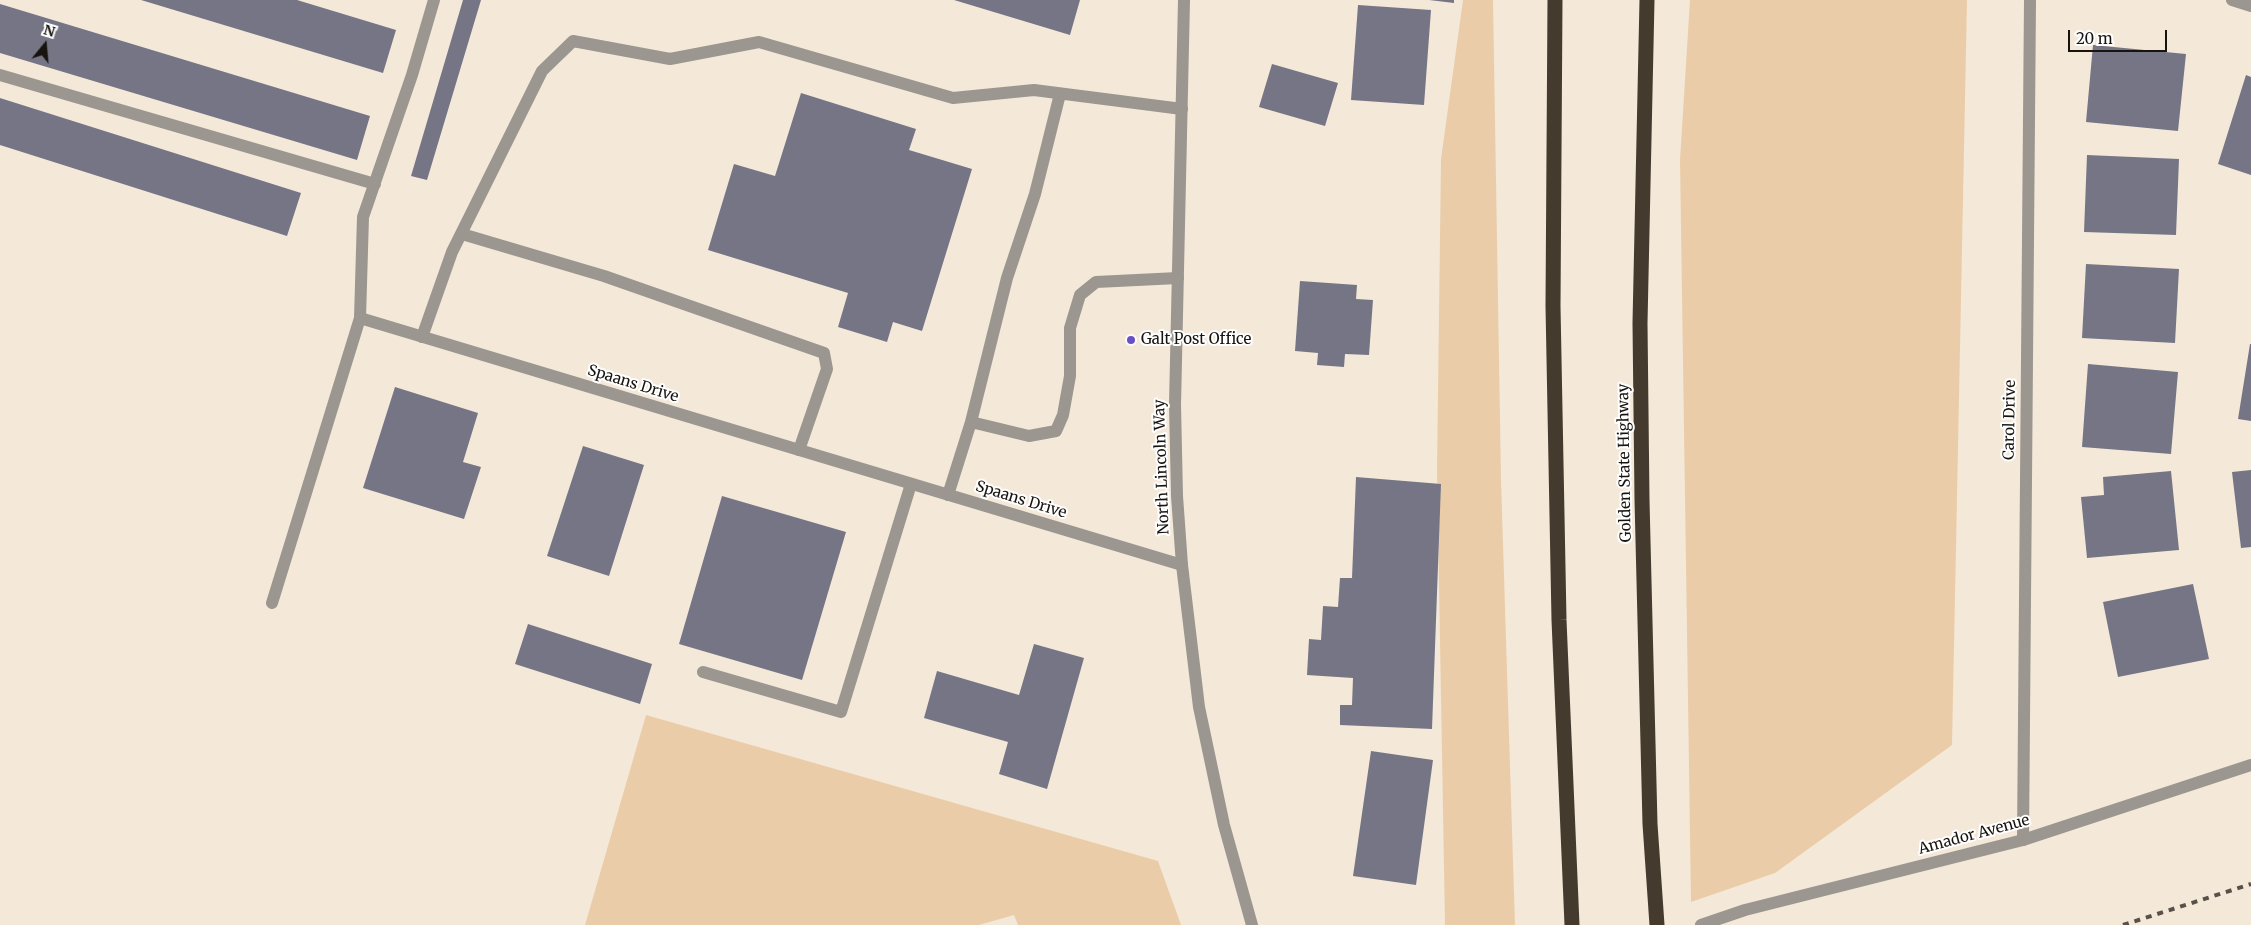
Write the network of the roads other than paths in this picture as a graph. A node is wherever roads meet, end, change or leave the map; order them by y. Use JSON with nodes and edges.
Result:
{"nodes":[{"id":1,"x":434,"y":0,"type":"edge"},
{"id":2,"x":1184,"y":0,"type":"edge"},
{"id":3,"x":1555,"y":0,"type":"edge"},
{"id":4,"x":1648,"y":0,"type":"edge"},
{"id":5,"x":1653,"y":0,"type":"edge"},
{"id":6,"x":2030,"y":0,"type":"edge"},
{"id":7,"x":2232,"y":0,"type":"edge"},
{"id":8,"x":2251,"y":6,"type":"edge"},
{"id":9,"x":1647,"y":30,"type":"junction"},
{"id":10,"x":0,"y":75,"type":"edge"},
{"id":11,"x":1060,"y":94,"type":"junction"},
{"id":12,"x":1182,"y":109,"type":"junction"},
{"id":13,"x":374,"y":184,"type":"junction"},
{"id":14,"x":462,"y":234,"type":"junction"},
{"id":15,"x":1178,"y":278,"type":"junction"},
{"id":16,"x":360,"y":318,"type":"junction"},
{"id":17,"x":422,"y":337,"type":"junction"},
{"id":18,"x":971,"y":422,"type":"junction"},
{"id":19,"x":799,"y":450,"type":"junction"},
{"id":20,"x":910,"y":484,"type":"junction"},
{"id":21,"x":948,"y":495,"type":"junction"},
{"id":22,"x":1182,"y":565,"type":"junction"},
{"id":23,"x":272,"y":603,"type":"dead end"},
{"id":24,"x":703,"y":672,"type":"dead end"},
{"id":25,"x":2251,"y":766,"type":"edge"},
{"id":26,"x":2023,"y":840,"type":"junction"},
{"id":27,"x":1252,"y":925,"type":"edge"},
{"id":28,"x":1572,"y":925,"type":"edge"},
{"id":29,"x":1657,"y":925,"type":"edge"},
{"id":30,"x":1701,"y":925,"type":"edge"}],
"edges":[{"from":1,"to":13,"type":"street"},
{"from":2,"to":12,"type":"street","name":"North Lincoln Way"},
{"from":3,"to":28,"type":"highway"},
{"from":4,"to":9,"type":"highway","name":"Golden State Highway"},
{"from":5,"to":9,"type":"highway"},
{"from":6,"to":26,"type":"street","name":"Carol Drive"},
{"from":7,"to":8,"type":"street"},
{"from":9,"to":29,"type":"highway","name":"Golden State Highway"},
{"from":10,"to":13,"type":"street"},
{"from":11,"to":12,"type":"street"},
{"from":11,"to":14,"type":"street"},
{"from":11,"to":18,"type":"street"},
{"from":12,"to":15,"type":"street","name":"North Lincoln Way"},
{"from":13,"to":16,"type":"street"},
{"from":14,"to":17,"type":"street"},
{"from":14,"to":19,"type":"street"},
{"from":15,"to":18,"type":"street"},
{"from":15,"to":22,"type":"street","name":"North Lincoln Way"},
{"from":16,"to":17,"type":"street","name":"Spaans Drive"},
{"from":16,"to":23,"type":"street"},
{"from":17,"to":19,"type":"street","name":"Spaans Drive"},
{"from":18,"to":21,"type":"street"},
{"from":19,"to":20,"type":"street","name":"Spaans Drive"},
{"from":20,"to":21,"type":"street","name":"Spaans Drive"},
{"from":20,"to":24,"type":"street"},
{"from":21,"to":22,"type":"street","name":"Spaans Drive"},
{"from":22,"to":27,"type":"street","name":"North Lincoln Way"},
{"from":25,"to":26,"type":"street","name":"Amador Avenue"},
{"from":26,"to":30,"type":"street","name":"Amador Avenue"}]}
